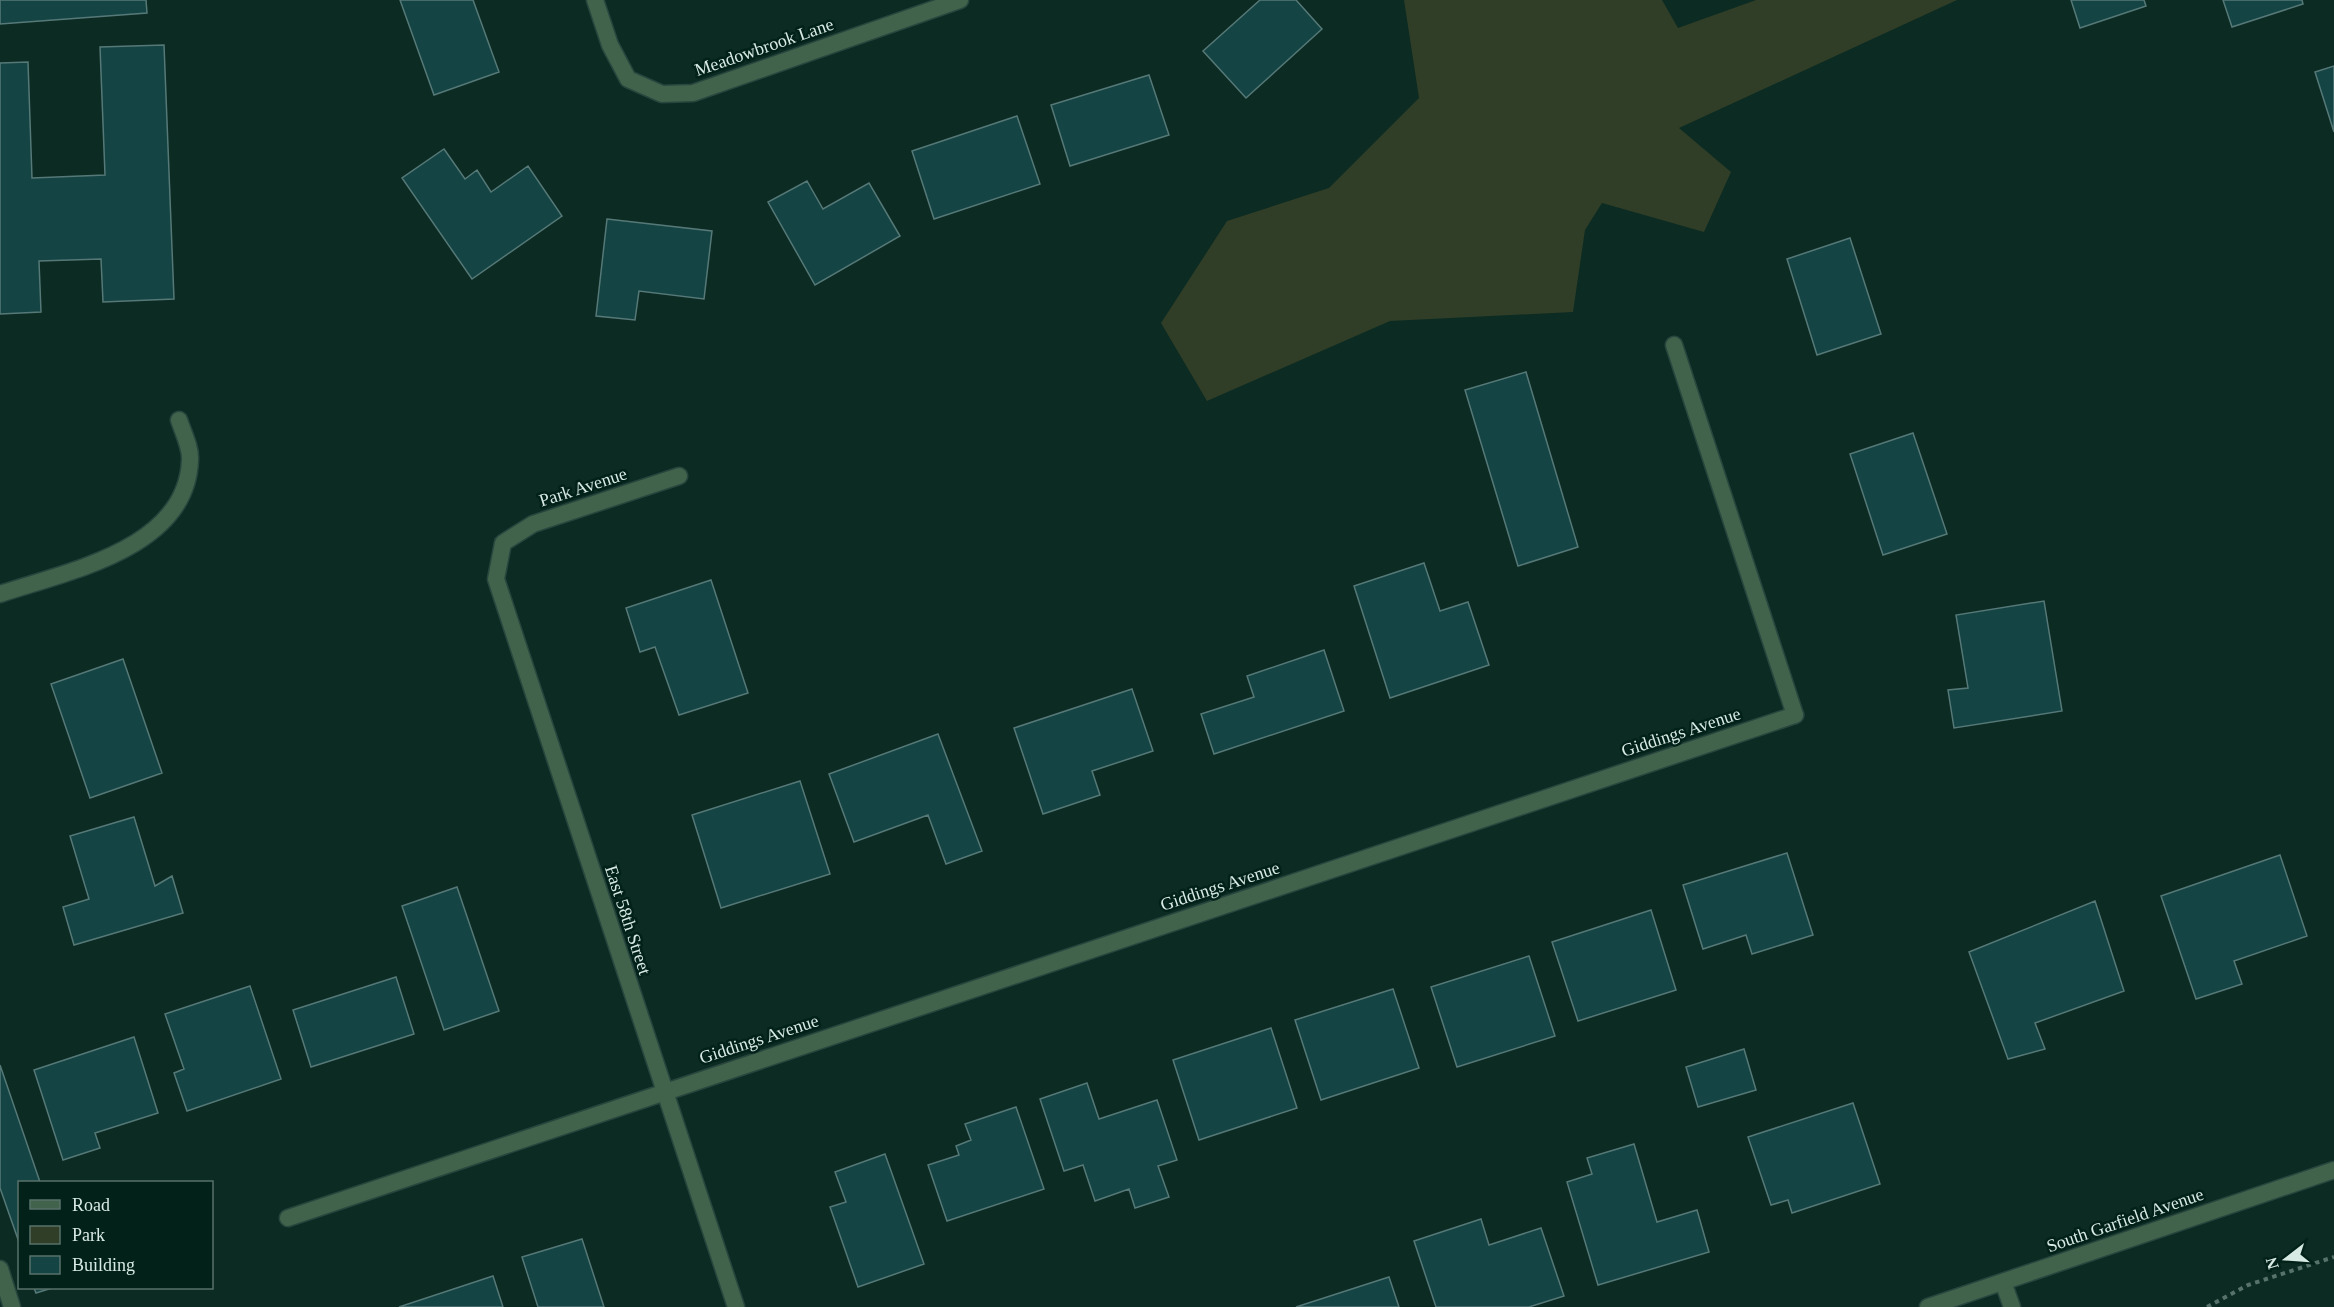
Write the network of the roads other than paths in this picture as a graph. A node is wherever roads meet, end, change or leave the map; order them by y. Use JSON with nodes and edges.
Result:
{"nodes":[{"id":1,"x":595,"y":0,"type":"edge"},
{"id":2,"x":960,"y":0,"type":"edge"},
{"id":3,"x":1674,"y":345,"type":"dead end"},
{"id":4,"x":179,"y":420,"type":"dead end"},
{"id":5,"x":679,"y":476,"type":"dead end"},
{"id":6,"x":503,"y":543,"type":"joint"},
{"id":7,"x":0,"y":594,"type":"edge"},
{"id":8,"x":663,"y":1092,"type":"junction"},
{"id":9,"x":2334,"y":1170,"type":"edge"},
{"id":10,"x":288,"y":1218,"type":"dead end"},
{"id":11,"x":0,"y":1269,"type":"edge"},
{"id":12,"x":2003,"y":1282,"type":"junction"},
{"id":13,"x":12,"y":1307,"type":"edge"},
{"id":14,"x":736,"y":1307,"type":"edge"},
{"id":15,"x":1928,"y":1307,"type":"edge"},
{"id":16,"x":2012,"y":1307,"type":"edge"}],
"edges":[{"from":1,"to":2,"type":"street","name":"Meadowbrook Lane"},
{"from":3,"to":8,"type":"street","name":"Giddings Avenue"},
{"from":4,"to":7,"type":"street"},
{"from":5,"to":6,"type":"street","name":"Park Avenue"},
{"from":6,"to":8,"type":"street","name":"East 58th Street"},
{"from":8,"to":10,"type":"street","name":"Giddings Avenue"},
{"from":8,"to":14,"type":"street","name":"East 58th Street"},
{"from":9,"to":12,"type":"street","name":"South Garfield Avenue"},
{"from":11,"to":13,"type":"street"},
{"from":12,"to":15,"type":"street","name":"South Garfield Avenue"},
{"from":12,"to":16,"type":"street"}]}
